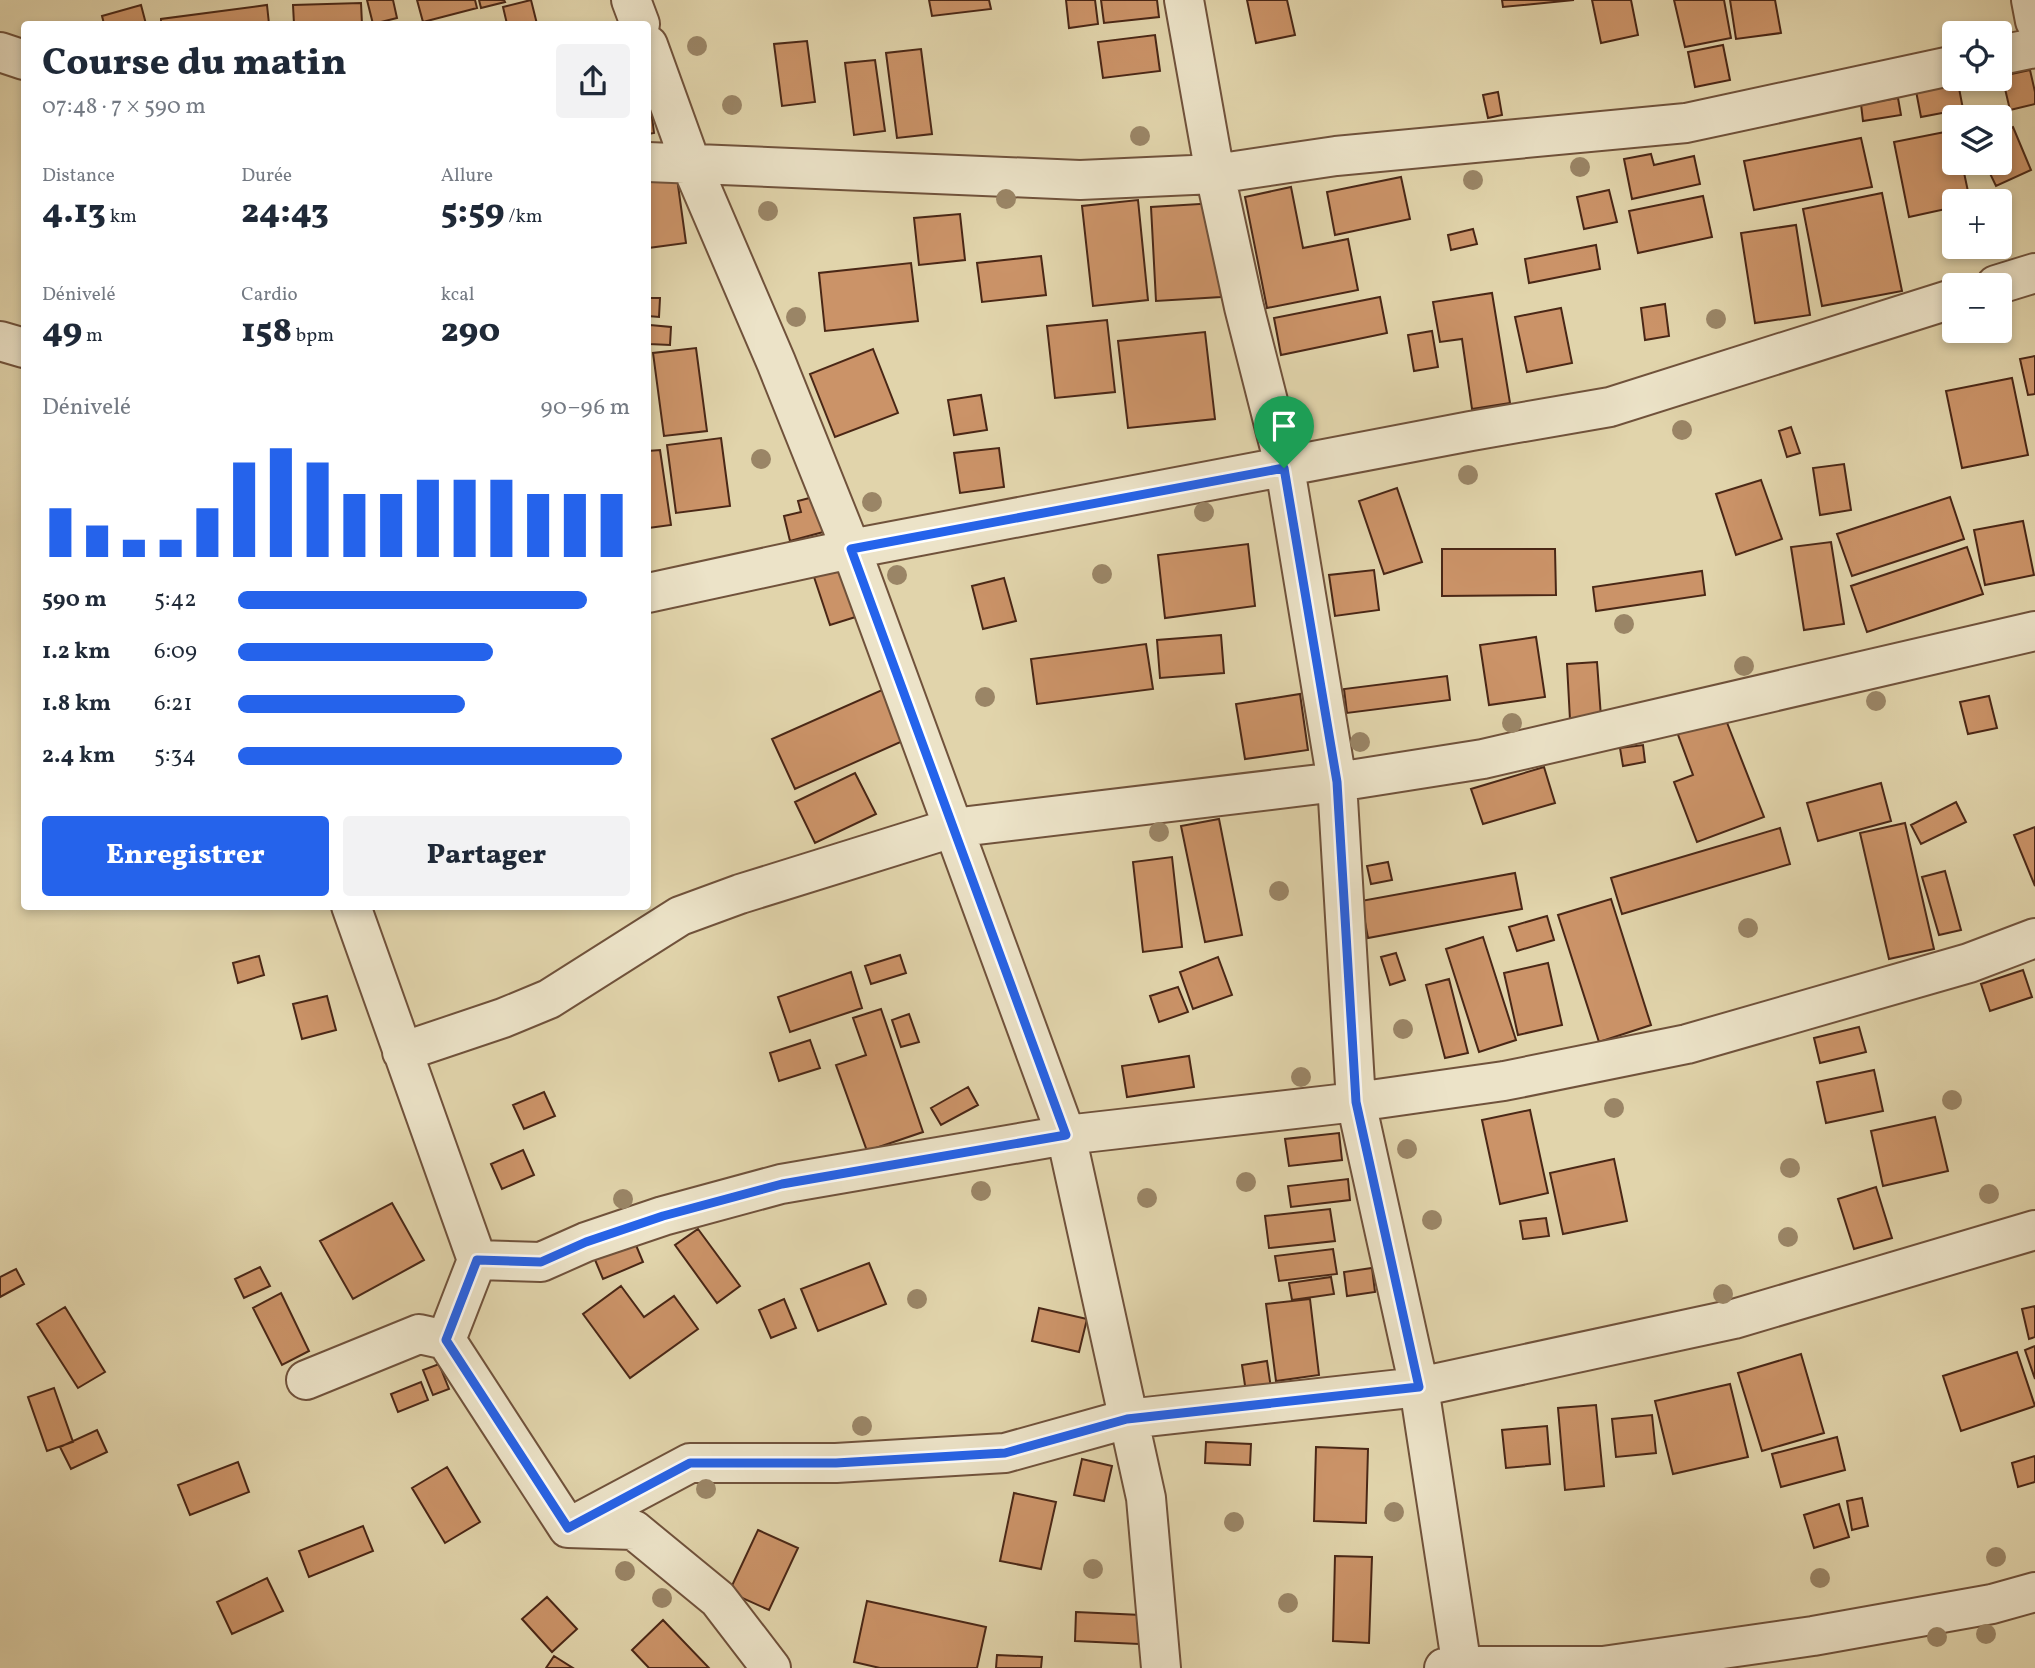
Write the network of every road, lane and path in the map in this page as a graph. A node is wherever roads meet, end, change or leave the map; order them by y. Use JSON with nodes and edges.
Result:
{"nodes":[{"id":1,"x":631,"y":0,"type":"edge"},
{"id":2,"x":1184,"y":0,"type":"edge"},
{"id":3,"x":2031,"y":0,"type":"edge"},
{"id":4,"x":639,"y":21,"type":"edge"},
{"id":5,"x":2035,"y":21,"type":"edge"},
{"id":6,"x":2035,"y":48,"type":"edge"},
{"id":7,"x":0,"y":52,"type":"edge"},
{"id":8,"x":651,"y":53,"type":"edge"},
{"id":9,"x":2012,"y":53,"type":"edge"},
{"id":10,"x":21,"y":59,"type":"edge"},
{"id":11,"x":1942,"y":68,"type":"edge"},
{"id":12,"x":651,"y":162,"type":"edge"},
{"id":13,"x":691,"y":164,"type":"junction"},
{"id":14,"x":1215,"y":174,"type":"junction"},
{"id":15,"x":2035,"y":273,"type":"edge"},
{"id":16,"x":2012,"y":280,"type":"edge"},
{"id":17,"x":1942,"y":302,"type":"edge"},
{"id":18,"x":0,"y":341,"type":"edge"},
{"id":19,"x":21,"y":347,"type":"edge"},
{"id":20,"x":1284,"y":468,"type":"junction"},
{"id":21,"x":851,"y":549,"type":"junction"},
{"id":22,"x":651,"y":592,"type":"edge"},
{"id":23,"x":2035,"y":631,"type":"edge"},
{"id":24,"x":1337,"y":782,"type":"junction"},
{"id":25,"x":952,"y":828,"type":"junction"},
{"id":26,"x":352,"y":910,"type":"edge"},
{"id":27,"x":2035,"y":938,"type":"edge"},
{"id":28,"x":402,"y":1052,"type":"junction"},
{"id":29,"x":1356,"y":1102,"type":"junction"},
{"id":30,"x":1066,"y":1135,"type":"junction"},
{"id":31,"x":2035,"y":1230,"type":"edge"},
{"id":32,"x":477,"y":1260,"type":"junction"},
{"id":33,"x":446,"y":1340,"type":"junction"},
{"id":34,"x":306,"y":1380,"type":"dead end"},
{"id":35,"x":1419,"y":1387,"type":"junction"},
{"id":36,"x":1127,"y":1419,"type":"junction"},
{"id":37,"x":568,"y":1528,"type":"junction"},
{"id":38,"x":2035,"y":1592,"type":"edge"},
{"id":39,"x":1456,"y":1667,"type":"edge"},
{"id":40,"x":771,"y":1668,"type":"edge"},
{"id":41,"x":1161,"y":1668,"type":"edge"}],
"edges":[{"from":1,"to":4,"type":"street"},
{"from":2,"to":14,"type":"street"},
{"from":3,"to":5,"type":"street"},
{"from":6,"to":9,"type":"street"},
{"from":7,"to":10,"type":"street"},
{"from":8,"to":13,"type":"street"},
{"from":11,"to":14,"type":"street"},
{"from":12,"to":13,"type":"street"},
{"from":13,"to":14,"type":"street"},
{"from":13,"to":21,"type":"street"},
{"from":14,"to":20,"type":"street"},
{"from":15,"to":16,"type":"street"},
{"from":17,"to":20,"type":"street"},
{"from":18,"to":19,"type":"street"},
{"from":20,"to":21,"type":"street"},
{"from":20,"to":24,"type":"street"},
{"from":21,"to":22,"type":"street"},
{"from":21,"to":25,"type":"street"},
{"from":23,"to":24,"type":"street"},
{"from":24,"to":25,"type":"street"},
{"from":24,"to":29,"type":"street"},
{"from":25,"to":28,"type":"street"},
{"from":25,"to":30,"type":"street"},
{"from":26,"to":28,"type":"street"},
{"from":27,"to":29,"type":"street"},
{"from":28,"to":32,"type":"street"},
{"from":29,"to":30,"type":"street"},
{"from":29,"to":35,"type":"street"},
{"from":30,"to":32,"type":"street"},
{"from":30,"to":36,"type":"street"},
{"from":31,"to":35,"type":"street"},
{"from":32,"to":33,"type":"street"},
{"from":33,"to":34,"type":"street"},
{"from":33,"to":37,"type":"street"},
{"from":35,"to":36,"type":"street"},
{"from":35,"to":39,"type":"street"},
{"from":36,"to":37,"type":"street"},
{"from":36,"to":41,"type":"street"},
{"from":37,"to":40,"type":"street"},
{"from":38,"to":39,"type":"street"}]}
